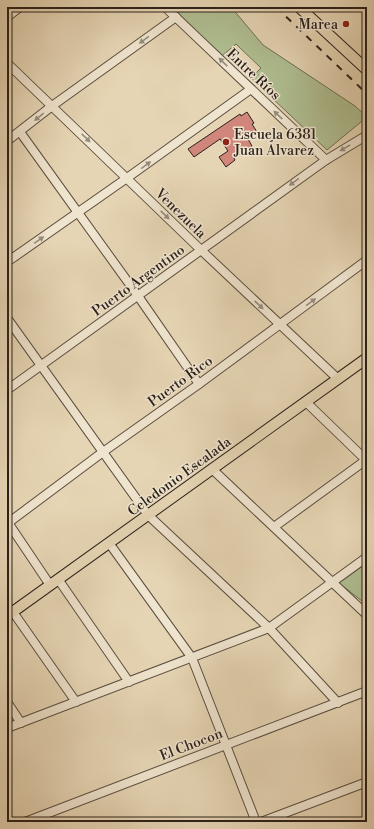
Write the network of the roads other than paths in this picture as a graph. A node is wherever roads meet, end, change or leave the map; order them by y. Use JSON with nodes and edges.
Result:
{"nodes":[{"id":1,"x":20,"y":7,"type":"edge"},
{"id":2,"x":165,"y":7,"type":"edge"},
{"id":3,"x":299,"y":7,"type":"edge"},
{"id":4,"x":7,"y":16,"type":"edge"},
{"id":5,"x":176,"y":17,"type":"junction"},
{"id":6,"x":7,"y":63,"type":"edge"},
{"id":7,"x":367,"y":70,"type":"edge"},
{"id":8,"x":251,"y":89,"type":"junction"},
{"id":9,"x":52,"y":106,"type":"junction"},
{"id":10,"x":20,"y":132,"type":"junction"},
{"id":11,"x":365,"y":137,"type":"edge"},
{"id":12,"x":7,"y":141,"type":"edge"},
{"id":13,"x":326,"y":160,"type":"junction"},
{"id":14,"x":127,"y":178,"type":"junction"},
{"id":15,"x":78,"y":213,"type":"junction"},
{"id":16,"x":201,"y":250,"type":"junction"},
{"id":17,"x":367,"y":260,"type":"edge"},
{"id":18,"x":7,"y":262,"type":"edge"},
{"id":19,"x":138,"y":296,"type":"junction"},
{"id":20,"x":7,"y":318,"type":"edge"},
{"id":21,"x":279,"y":325,"type":"junction"},
{"id":22,"x":367,"y":358,"type":"edge"},
{"id":23,"x":40,"y":366,"type":"junction"},
{"id":24,"x":338,"y":379,"type":"junction"},
{"id":25,"x":199,"y":384,"type":"junction"},
{"id":26,"x":7,"y":390,"type":"edge"},
{"id":27,"x":306,"y":402,"type":"junction"},
{"id":28,"x":103,"y":452,"type":"junction"},
{"id":29,"x":366,"y":460,"type":"edge"},
{"id":30,"x":212,"y":469,"type":"junction"},
{"id":31,"x":148,"y":515,"type":"junction"},
{"id":32,"x":8,"y":522,"type":"edge"},
{"id":33,"x":274,"y":527,"type":"junction"},
{"id":34,"x":109,"y":543,"type":"junction"},
{"id":35,"x":367,"y":558,"type":"edge"},
{"id":36,"x":54,"y":582,"type":"junction"},
{"id":37,"x":332,"y":582,"type":"junction"},
{"id":38,"x":10,"y":614,"type":"edge"},
{"id":39,"x":367,"y":615,"type":"edge"},
{"id":40,"x":269,"y":628,"type":"junction"},
{"id":41,"x":192,"y":658,"type":"junction"},
{"id":42,"x":129,"y":682,"type":"junction"},
{"id":43,"x":367,"y":691,"type":"edge"},
{"id":44,"x":7,"y":702,"type":"edge"},
{"id":45,"x":76,"y":702,"type":"junction"},
{"id":46,"x":338,"y":702,"type":"junction"},
{"id":47,"x":21,"y":723,"type":"junction"},
{"id":48,"x":7,"y":728,"type":"edge"},
{"id":49,"x":226,"y":745,"type":"junction"},
{"id":50,"x":367,"y":782,"type":"edge"},
{"id":51,"x":25,"y":822,"type":"edge"},
{"id":52,"x":256,"y":822,"type":"edge"},
{"id":53,"x":261,"y":822,"type":"edge"}],
"edges":[{"from":1,"to":4,"type":"street"},
{"from":2,"to":5,"type":"street","name":"Entre Ríos"},
{"from":3,"to":7,"type":"main road"},
{"from":8,"to":5,"type":"street","name":"Entre Ríos","one_way":true},
{"from":5,"to":9,"type":"street","one_way":true},
{"from":6,"to":9,"type":"street","name":"Venezuela"},
{"from":13,"to":8,"type":"street","name":"Entre Ríos","one_way":true},
{"from":14,"to":8,"type":"street","one_way":true},
{"from":9,"to":10,"type":"street","one_way":true},
{"from":9,"to":14,"type":"street","name":"Venezuela","one_way":true},
{"from":10,"to":12,"type":"street"},
{"from":10,"to":15,"type":"street"},
{"from":11,"to":13,"type":"street","name":"Puerto Argentino","one_way":true},
{"from":13,"to":16,"type":"street","name":"Puerto Argentino","one_way":true},
{"from":14,"to":15,"type":"street"},
{"from":14,"to":16,"type":"street","name":"Venezuela","one_way":true},
{"from":18,"to":15,"type":"street","one_way":true},
{"from":15,"to":19,"type":"street"},
{"from":16,"to":19,"type":"street","name":"Puerto Argentino"},
{"from":16,"to":21,"type":"street","name":"Venezuela","one_way":true},
{"from":21,"to":17,"type":"street","name":"Puerto Rico","one_way":true},
{"from":19,"to":23,"type":"street","name":"Puerto Argentino"},
{"from":19,"to":25,"type":"street"},
{"from":20,"to":23,"type":"street"},
{"from":21,"to":24,"type":"street","name":"Venezuela"},
{"from":21,"to":25,"type":"street","name":"Puerto Rico"},
{"from":22,"to":24,"type":"main road","name":"Celedonio Escalada"},
{"from":23,"to":26,"type":"street","name":"Puerto Argentino"},
{"from":23,"to":28,"type":"street"},
{"from":24,"to":27,"type":"main road","name":"Celedonio Escalada"},
{"from":25,"to":28,"type":"street","name":"Puerto Rico"},
{"from":27,"to":29,"type":"street"},
{"from":27,"to":30,"type":"main road","name":"Celedonio Escalada"},
{"from":28,"to":31,"type":"street"},
{"from":28,"to":32,"type":"street","name":"Puerto Rico"},
{"from":29,"to":33,"type":"street"},
{"from":30,"to":31,"type":"main road","name":"Celedonio Escalada"},
{"from":30,"to":33,"type":"street"},
{"from":31,"to":34,"type":"main road","name":"Celedonio Escalada"},
{"from":31,"to":40,"type":"street"},
{"from":32,"to":36,"type":"street"},
{"from":33,"to":37,"type":"street"},
{"from":34,"to":36,"type":"main road","name":"Celedonio Escalada"},
{"from":34,"to":41,"type":"street"},
{"from":35,"to":37,"type":"street"},
{"from":36,"to":38,"type":"main road","name":"Celedonio Escalada"},
{"from":36,"to":42,"type":"street"},
{"from":37,"to":39,"type":"street"},
{"from":37,"to":40,"type":"street"},
{"from":38,"to":45,"type":"street"},
{"from":40,"to":41,"type":"street"},
{"from":40,"to":46,"type":"street"},
{"from":41,"to":42,"type":"street"},
{"from":41,"to":49,"type":"street"},
{"from":42,"to":45,"type":"street"},
{"from":43,"to":46,"type":"street","name":"El Chocon"},
{"from":44,"to":47,"type":"street"},
{"from":45,"to":47,"type":"street"},
{"from":46,"to":49,"type":"street","name":"El Chocon"},
{"from":47,"to":48,"type":"street"},
{"from":49,"to":51,"type":"street","name":"El Chocon"},
{"from":49,"to":52,"type":"street"},
{"from":50,"to":53,"type":"street"}]}
